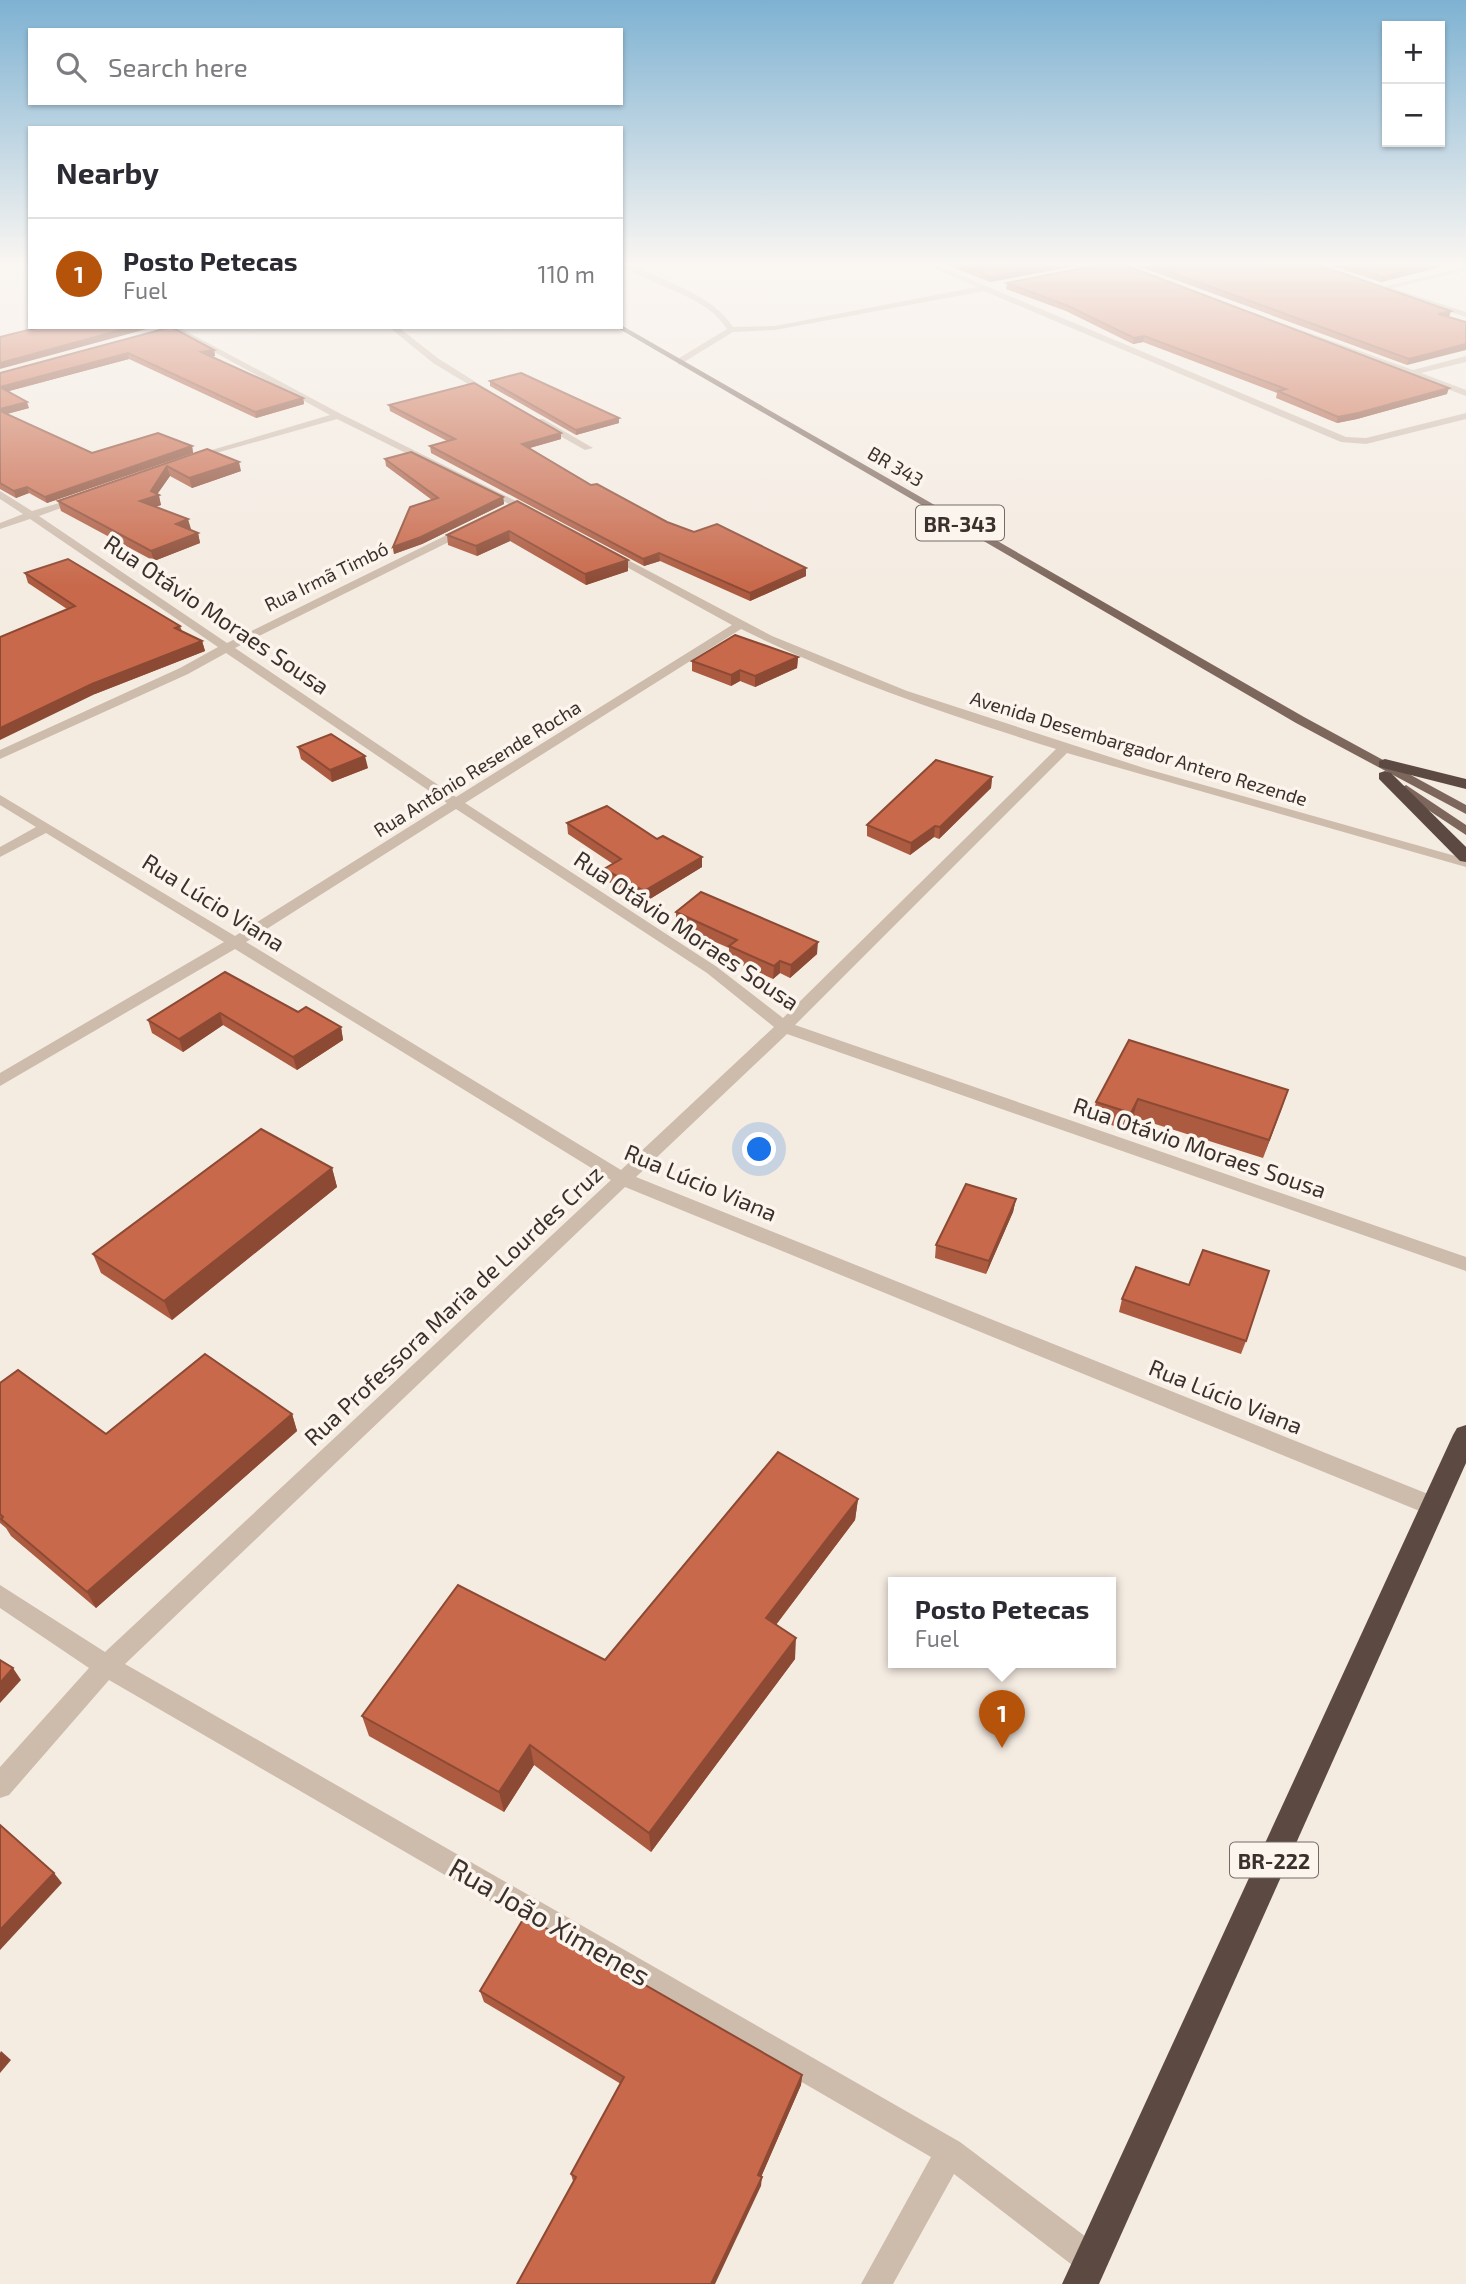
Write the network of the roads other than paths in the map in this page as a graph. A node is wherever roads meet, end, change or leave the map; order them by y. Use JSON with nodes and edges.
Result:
{"nodes":[{"id":1,"x":253,"y":372,"type":"edge"},
{"id":2,"x":454,"y":372,"type":"edge"},
{"id":3,"x":696,"y":372,"type":"edge"},
{"id":4,"x":1182,"y":372,"type":"edge"},
{"id":5,"x":1409,"y":372,"type":"edge"},
{"id":6,"x":1418,"y":372,"type":"edge"},
{"id":7,"x":1413,"y":373,"type":"junction"},
{"id":8,"x":1466,"y":393,"type":"edge"},
{"id":9,"x":506,"y":402,"type":"edge"},
{"id":10,"x":529,"y":415,"type":"edge"},
{"id":11,"x":338,"y":416,"type":"junction"},
{"id":12,"x":1466,"y":416,"type":"edge"},
{"id":13,"x":588,"y":448,"type":"dead end"},
{"id":14,"x":184,"y":461,"type":"edge"},
{"id":15,"x":0,"y":494,"type":"edge"},
{"id":16,"x":92,"y":494,"type":"edge"},
{"id":17,"x":518,"y":504,"type":"junction"},
{"id":18,"x":506,"y":510,"type":"edge"},
{"id":19,"x":31,"y":514,"type":"junction"},
{"id":20,"x":541,"y":517,"type":"edge"},
{"id":21,"x":482,"y":522,"type":"edge"},
{"id":22,"x":0,"y":526,"type":"edge"},
{"id":23,"x":600,"y":548,"type":"edge"},
{"id":24,"x":740,"y":625,"type":"junction"},
{"id":25,"x":228,"y":649,"type":"junction"},
{"id":26,"x":1065,"y":748,"type":"junction"},
{"id":27,"x":0,"y":754,"type":"edge"},
{"id":28,"x":1385,"y":770,"type":"junction"},
{"id":29,"x":1466,"y":783,"type":"edge"},
{"id":30,"x":0,"y":800,"type":"edge"},
{"id":31,"x":457,"y":804,"type":"junction"},
{"id":32,"x":1466,"y":810,"type":"edge"},
{"id":33,"x":47,"y":827,"type":"junction"},
{"id":34,"x":1466,"y":831,"type":"edge"},
{"id":35,"x":0,"y":853,"type":"edge"},
{"id":36,"x":1466,"y":858,"type":"edge"},
{"id":37,"x":1466,"y":863,"type":"edge"},
{"id":38,"x":234,"y":943,"type":"junction"},
{"id":39,"x":783,"y":1027,"type":"junction"},
{"id":40,"x":0,"y":1080,"type":"edge"},
{"id":41,"x":622,"y":1179,"type":"junction"},
{"id":42,"x":1466,"y":1264,"type":"edge"},
{"id":43,"x":1466,"y":1435,"type":"edge"},
{"id":44,"x":1435,"y":1507,"type":"junction"},
{"id":45,"x":0,"y":1595,"type":"edge"},
{"id":46,"x":106,"y":1666,"type":"junction"},
{"id":47,"x":0,"y":1786,"type":"edge"},
{"id":48,"x":950,"y":2152,"type":"junction"},
{"id":49,"x":1086,"y":2272,"type":"edge"},
{"id":50,"x":876,"y":2284,"type":"edge"}],
"edges":[{"from":1,"to":11,"type":"street"},
{"from":2,"to":9,"type":"street"},
{"from":3,"to":28,"type":"main road","name":"BR 343","number":"BR-343"},
{"from":4,"to":12,"type":"street"},
{"from":5,"to":7,"type":"street"},
{"from":6,"to":7,"type":"street"},
{"from":7,"to":8,"type":"street"},
{"from":10,"to":13,"type":"street"},
{"from":11,"to":14,"type":"street"},
{"from":11,"to":17,"type":"street"},
{"from":15,"to":19,"type":"street","name":"Rua Otávio Moraes Sousa"},
{"from":16,"to":19,"type":"street"},
{"from":17,"to":18,"type":"street"},
{"from":17,"to":20,"type":"street"},
{"from":19,"to":22,"type":"street"},
{"from":19,"to":25,"type":"street","name":"Rua Otávio Moraes Sousa"},
{"from":21,"to":25,"type":"street","name":"Rua Irmã Timbó"},
{"from":23,"to":24,"type":"street","name":"Avenida Desembargador Antero Rezende"},
{"from":24,"to":26,"type":"street","name":"Avenida Desembargador Antero Rezende"},
{"from":24,"to":31,"type":"street","name":"Rua Antônio Resende Rocha"},
{"from":25,"to":27,"type":"street","name":"Rua Irmã Timbó"},
{"from":25,"to":31,"type":"street","name":"Rua Otávio Moraes Sousa"},
{"from":26,"to":37,"type":"street","name":"Avenida Desembargador Antero Rezende"},
{"from":26,"to":39,"type":"street","name":"Rua Professora Maria de Lourdes Cruz"},
{"from":28,"to":29,"type":"highway"},
{"from":28,"to":32,"type":"main road","number":"BR-343"},
{"from":28,"to":34,"type":"main road","number":"BR-343"},
{"from":28,"to":36,"type":"highway"},
{"from":30,"to":33,"type":"street","name":"Rua Lúcio Viana"},
{"from":31,"to":38,"type":"street","name":"Rua Antônio Resende Rocha"},
{"from":31,"to":39,"type":"street","name":"Rua Otávio Moraes Sousa"},
{"from":33,"to":35,"type":"street"},
{"from":33,"to":38,"type":"street","name":"Rua Lúcio Viana"},
{"from":38,"to":40,"type":"street","name":"Rua Antônio Resende Rocha"},
{"from":38,"to":41,"type":"street","name":"Rua Lúcio Viana"},
{"from":39,"to":41,"type":"street","name":"Rua Professora Maria de Lourdes Cruz"},
{"from":39,"to":42,"type":"street","name":"Rua Otávio Moraes Sousa"},
{"from":41,"to":44,"type":"street","name":"Rua Lúcio Viana"},
{"from":41,"to":46,"type":"street","name":"Rua Professora Maria de Lourdes Cruz"},
{"from":43,"to":44,"type":"highway","number":"BR-222"},
{"from":44,"to":49,"type":"highway","number":"BR-222"},
{"from":45,"to":46,"type":"street","name":"Rua João Ximenes"},
{"from":46,"to":47,"type":"street","name":"Rua Professora Maria de Lourdes Cruz"},
{"from":46,"to":48,"type":"street","name":"Rua João Ximenes"},
{"from":48,"to":49,"type":"street","name":"Rua João Ximenes"},
{"from":48,"to":50,"type":"street"}]}
